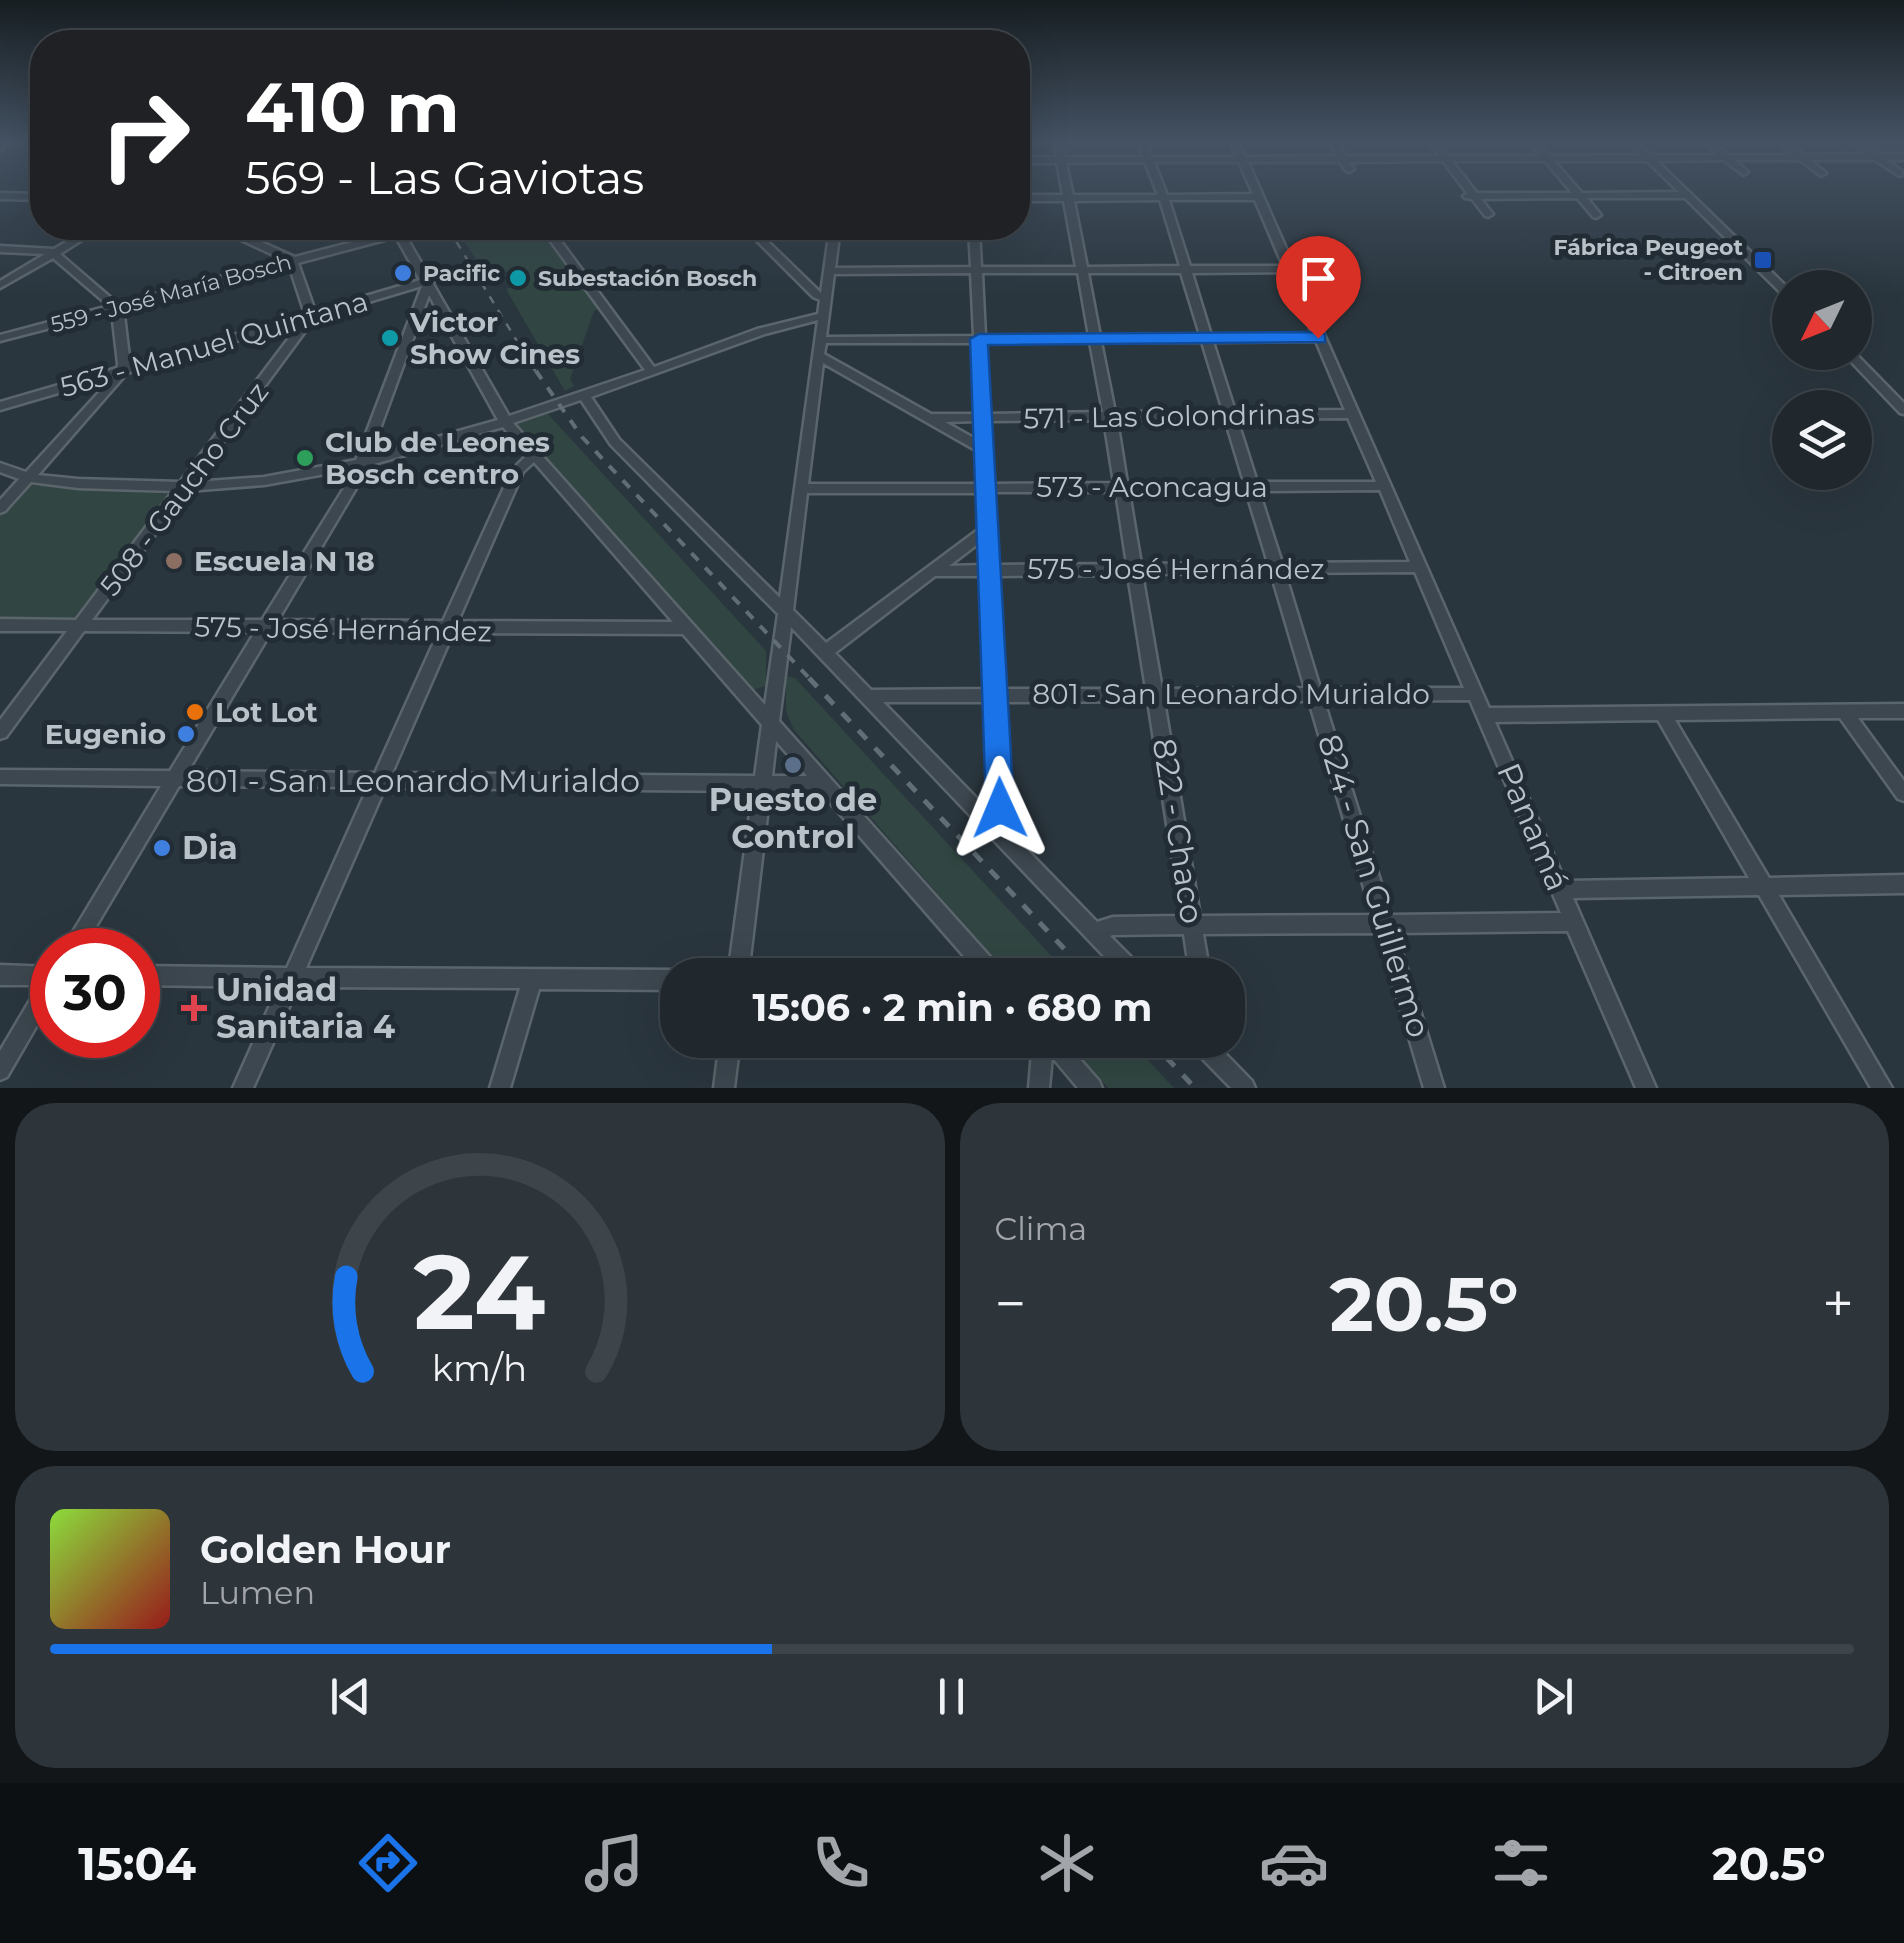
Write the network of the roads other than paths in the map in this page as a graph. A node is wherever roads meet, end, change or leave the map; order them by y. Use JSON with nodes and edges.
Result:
{"nodes":[{"id":1,"x":1065,"y":194,"type":"edge"},
{"id":2,"x":1163,"y":194,"type":"edge"},
{"id":3,"x":1257,"y":194,"type":"edge"},
{"id":4,"x":1688,"y":195,"type":"joint"},
{"id":5,"x":0,"y":196,"type":"edge"},
{"id":6,"x":1471,"y":196,"type":"joint"},
{"id":7,"x":1580,"y":196,"type":"junction"},
{"id":8,"x":30,"y":197,"type":"edge"},
{"id":9,"x":1258,"y":197,"type":"junction"},
{"id":10,"x":1030,"y":198,"type":"edge"},
{"id":11,"x":1066,"y":198,"type":"junction"},
{"id":12,"x":1164,"y":198,"type":"junction"},
{"id":13,"x":1488,"y":214,"type":"dead end"},
{"id":14,"x":1596,"y":215,"type":"dead end"},
{"id":15,"x":73,"y":240,"type":"edge"},
{"id":16,"x":249,"y":240,"type":"edge"},
{"id":17,"x":359,"y":240,"type":"edge"},
{"id":18,"x":403,"y":240,"type":"edge"},
{"id":19,"x":558,"y":240,"type":"edge"},
{"id":20,"x":761,"y":240,"type":"edge"},
{"id":21,"x":833,"y":240,"type":"edge"},
{"id":22,"x":975,"y":240,"type":"edge"},
{"id":23,"x":0,"y":250,"type":"edge"},
{"id":24,"x":51,"y":251,"type":"junction"},
{"id":25,"x":292,"y":260,"type":"junction"},
{"id":26,"x":1186,"y":269,"type":"junction"},
{"id":27,"x":1289,"y":269,"type":"junction"},
{"id":28,"x":976,"y":270,"type":"junction"},
{"id":29,"x":1080,"y":270,"type":"junction"},
{"id":30,"x":829,"y":271,"type":"junction"},
{"id":31,"x":1772,"y":278,"type":"edge"},
{"id":32,"x":429,"y":282,"type":"junction"},
{"id":33,"x":0,"y":286,"type":"edge"},
{"id":34,"x":826,"y":298,"type":"junction"},
{"id":35,"x":116,"y":307,"type":"junction"},
{"id":36,"x":312,"y":316,"type":"junction"},
{"id":37,"x":824,"y":316,"type":"junction"},
{"id":38,"x":0,"y":338,"type":"edge"},
{"id":39,"x":1318,"y":338,"type":"junction"},
{"id":40,"x":979,"y":339,"type":"junction"},
{"id":41,"x":1092,"y":339,"type":"junction"},
{"id":42,"x":1208,"y":339,"type":"junction"},
{"id":43,"x":821,"y":340,"type":"junction"},
{"id":44,"x":820,"y":356,"type":"junction"},
{"id":45,"x":124,"y":370,"type":"junction"},
{"id":46,"x":1865,"y":370,"type":"edge"},
{"id":47,"x":652,"y":372,"type":"junction"},
{"id":48,"x":583,"y":394,"type":"junction"},
{"id":49,"x":0,"y":406,"type":"edge"},
{"id":50,"x":1904,"y":410,"type":"edge"},
{"id":51,"x":1350,"y":414,"type":"junction"},
{"id":52,"x":1231,"y":415,"type":"junction"},
{"id":53,"x":1110,"y":417,"type":"junction"},
{"id":54,"x":928,"y":418,"type":"junction"},
{"id":55,"x":984,"y":418,"type":"junction"},
{"id":56,"x":508,"y":424,"type":"junction"},
{"id":57,"x":985,"y":450,"type":"junction"},
{"id":58,"x":533,"y":456,"type":"junction"},
{"id":59,"x":362,"y":466,"type":"junction"},
{"id":60,"x":0,"y":467,"type":"edge"},
{"id":61,"x":27,"y":479,"type":"junction"},
{"id":62,"x":1384,"y":486,"type":"junction"},
{"id":63,"x":1122,"y":487,"type":"junction"},
{"id":64,"x":1252,"y":487,"type":"junction"},
{"id":65,"x":800,"y":489,"type":"junction"},
{"id":66,"x":986,"y":489,"type":"junction"},
{"id":67,"x":182,"y":490,"type":"junction"},
{"id":68,"x":0,"y":508,"type":"edge"},
{"id":69,"x":988,"y":528,"type":"junction"},
{"id":70,"x":1418,"y":568,"type":"junction"},
{"id":71,"x":1136,"y":569,"type":"junction"},
{"id":72,"x":1278,"y":569,"type":"junction"},
{"id":73,"x":991,"y":570,"type":"junction"},
{"id":74,"x":935,"y":571,"type":"junction"},
{"id":75,"x":787,"y":615,"type":"junction"},
{"id":76,"x":0,"y":626,"type":"edge"},
{"id":77,"x":82,"y":627,"type":"junction"},
{"id":78,"x":265,"y":627,"type":"junction"},
{"id":79,"x":686,"y":628,"type":"junction"},
{"id":80,"x":446,"y":630,"type":"junction"},
{"id":81,"x":825,"y":652,"type":"junction"},
{"id":82,"x":1316,"y":694,"type":"junction"},
{"id":83,"x":1475,"y":694,"type":"junction"},
{"id":84,"x":998,"y":695,"type":"junction"},
{"id":85,"x":1156,"y":695,"type":"junction"},
{"id":86,"x":866,"y":696,"type":"junction"},
{"id":87,"x":1904,"y":711,"type":"edge"},
{"id":88,"x":1844,"y":712,"type":"junction"},
{"id":89,"x":1663,"y":714,"type":"junction"},
{"id":90,"x":1486,"y":715,"type":"junction"},
{"id":91,"x":772,"y":723,"type":"junction"},
{"id":92,"x":0,"y":732,"type":"edge"},
{"id":93,"x":0,"y":778,"type":"edge"},
{"id":94,"x":174,"y":779,"type":"junction"},
{"id":95,"x":382,"y":780,"type":"junction"},
{"id":96,"x":763,"y":784,"type":"junction"},
{"id":97,"x":826,"y":784,"type":"junction"},
{"id":98,"x":1904,"y":794,"type":"edge"},
{"id":99,"x":995,"y":828,"type":"junction"},
{"id":100,"x":1904,"y":884,"type":"edge"},
{"id":101,"x":1765,"y":888,"type":"junction"},
{"id":102,"x":1560,"y":890,"type":"junction"},
{"id":103,"x":1573,"y":922,"type":"junction"},
{"id":104,"x":1386,"y":925,"type":"junction"},
{"id":105,"x":1193,"y":926,"type":"junction"},
{"id":106,"x":84,"y":928,"type":"edge"},
{"id":107,"x":1093,"y":932,"type":"junction"},
{"id":108,"x":740,"y":958,"type":"edge"},
{"id":109,"x":979,"y":958,"type":"edge"},
{"id":110,"x":1118,"y":958,"type":"edge"},
{"id":111,"x":1198,"y":958,"type":"edge"},
{"id":112,"x":0,"y":975,"type":"edge"},
{"id":113,"x":160,"y":976,"type":"edge"},
{"id":114,"x":30,"y":977,"type":"edge"},
{"id":115,"x":293,"y":977,"type":"junction"},
{"id":116,"x":532,"y":980,"type":"junction"},
{"id":117,"x":660,"y":980,"type":"edge"},
{"id":118,"x":30,"y":1017,"type":"edge"},
{"id":119,"x":728,"y":1058,"type":"edge"},
{"id":120,"x":1044,"y":1058,"type":"edge"},
{"id":121,"x":1064,"y":1058,"type":"edge"},
{"id":122,"x":1217,"y":1058,"type":"edge"},
{"id":123,"x":0,"y":1070,"type":"edge"},
{"id":124,"x":243,"y":1088,"type":"edge"},
{"id":125,"x":500,"y":1088,"type":"edge"},
{"id":126,"x":724,"y":1088,"type":"edge"},
{"id":127,"x":1039,"y":1088,"type":"edge"},
{"id":128,"x":1092,"y":1088,"type":"edge"},
{"id":129,"x":1245,"y":1088,"type":"edge"},
{"id":130,"x":1434,"y":1088,"type":"edge"},
{"id":131,"x":1646,"y":1088,"type":"edge"},
{"id":132,"x":1882,"y":1088,"type":"edge"}],
"edges":[{"from":1,"to":11,"type":"street","name":"822 - Chaco"},
{"from":2,"to":12,"type":"street","name":"824 - San Guillermo"},
{"from":3,"to":9,"type":"street","name":"Panamá"},
{"from":4,"to":7,"type":"street"},
{"from":4,"to":31,"type":"street"},
{"from":5,"to":8,"type":"street"},
{"from":6,"to":7,"type":"street"},
{"from":6,"to":13,"type":"street"},
{"from":7,"to":14,"type":"street"},
{"from":9,"to":12,"type":"street"},
{"from":9,"to":27,"type":"street","name":"Panamá"},
{"from":10,"to":11,"type":"street"},
{"from":11,"to":12,"type":"street"},
{"from":11,"to":29,"type":"street","name":"822 - Chaco"},
{"from":12,"to":26,"type":"street","name":"824 - San Guillermo"},
{"from":15,"to":24,"type":"street"},
{"from":16,"to":25,"type":"street"},
{"from":17,"to":25,"type":"street","name":"559 - José María Bosch"},
{"from":18,"to":32,"type":"street"},
{"from":19,"to":47,"type":"street"},
{"from":20,"to":34,"type":"street"},
{"from":21,"to":30,"type":"street"},
{"from":22,"to":28,"type":"street"},
{"from":23,"to":24,"type":"street"},
{"from":24,"to":33,"type":"street"},
{"from":24,"to":35,"type":"street"},
{"from":25,"to":35,"type":"street","name":"559 - José María Bosch"},
{"from":25,"to":36,"type":"street"},
{"from":26,"to":27,"type":"street"},
{"from":26,"to":29,"type":"street"},
{"from":26,"to":42,"type":"street","name":"824 - San Guillermo"},
{"from":27,"to":39,"type":"street","name":"Panamá"},
{"from":28,"to":29,"type":"street"},
{"from":28,"to":30,"type":"street"},
{"from":28,"to":40,"type":"street"},
{"from":29,"to":41,"type":"street","name":"822 - Chaco"},
{"from":30,"to":34,"type":"street"},
{"from":32,"to":36,"type":"street","name":"563 - Manuel Quintana"},
{"from":32,"to":56,"type":"street"},
{"from":32,"to":59,"type":"street"},
{"from":34,"to":37,"type":"street"},
{"from":35,"to":38,"type":"street","name":"559 - José María Bosch"},
{"from":35,"to":45,"type":"street"},
{"from":36,"to":45,"type":"street","name":"563 - Manuel Quintana"},
{"from":36,"to":67,"type":"street","name":"508 - Gaucho Cruz"},
{"from":37,"to":43,"type":"street"},
{"from":37,"to":47,"type":"street"},
{"from":39,"to":42,"type":"street"},
{"from":39,"to":51,"type":"street","name":"Panamá"},
{"from":40,"to":41,"type":"street"},
{"from":40,"to":43,"type":"street"},
{"from":40,"to":55,"type":"street"},
{"from":41,"to":42,"type":"street"},
{"from":41,"to":53,"type":"street","name":"822 - Chaco"},
{"from":42,"to":52,"type":"street","name":"824 - San Guillermo"},
{"from":43,"to":44,"type":"street"},
{"from":44,"to":54,"type":"street","name":"571 - Las Golondrinas"},
{"from":44,"to":65,"type":"street"},
{"from":45,"to":49,"type":"street","name":"563 - Manuel Quintana"},
{"from":45,"to":61,"type":"street"},
{"from":46,"to":50,"type":"street"},
{"from":47,"to":48,"type":"street"},
{"from":48,"to":56,"type":"street"},
{"from":48,"to":75,"type":"street"},
{"from":51,"to":52,"type":"street","name":"571 - Las Golondrinas"},
{"from":51,"to":62,"type":"street","name":"Panamá"},
{"from":52,"to":53,"type":"street","name":"571 - Las Golondrinas"},
{"from":52,"to":64,"type":"street","name":"824 - San Guillermo"},
{"from":53,"to":55,"type":"street","name":"571 - Las Golondrinas"},
{"from":53,"to":63,"type":"street","name":"822 - Chaco"},
{"from":54,"to":55,"type":"street","name":"571 - Las Golondrinas"},
{"from":54,"to":57,"type":"street","name":"571 - Las Golondrinas"},
{"from":55,"to":57,"type":"street"},
{"from":56,"to":58,"type":"street"},
{"from":56,"to":59,"type":"street"},
{"from":57,"to":66,"type":"street"},
{"from":58,"to":79,"type":"street"},
{"from":58,"to":80,"type":"street"},
{"from":59,"to":67,"type":"street"},
{"from":59,"to":78,"type":"street"},
{"from":60,"to":61,"type":"street"},
{"from":61,"to":67,"type":"street"},
{"from":61,"to":68,"type":"street"},
{"from":62,"to":64,"type":"street","name":"573 - Aconcagua"},
{"from":62,"to":70,"type":"street","name":"Panamá"},
{"from":63,"to":64,"type":"street","name":"573 - Aconcagua"},
{"from":63,"to":66,"type":"street","name":"573 - Aconcagua"},
{"from":63,"to":71,"type":"street","name":"822 - Chaco"},
{"from":64,"to":72,"type":"street","name":"824 - San Guillermo"},
{"from":65,"to":66,"type":"street","name":"573 - Aconcagua"},
{"from":65,"to":75,"type":"street"},
{"from":66,"to":69,"type":"street"},
{"from":67,"to":77,"type":"street","name":"508 - Gaucho Cruz"},
{"from":69,"to":73,"type":"street"},
{"from":69,"to":74,"type":"street"},
{"from":70,"to":72,"type":"street","name":"575 - José Hernández"},
{"from":70,"to":83,"type":"street","name":"Panamá"},
{"from":71,"to":72,"type":"street","name":"575 - José Hernández"},
{"from":71,"to":73,"type":"street","name":"575 - José Hernández"},
{"from":71,"to":85,"type":"street","name":"822 - Chaco"},
{"from":72,"to":82,"type":"street","name":"824 - San Guillermo"},
{"from":73,"to":74,"type":"street","name":"575 - José Hernández"},
{"from":73,"to":84,"type":"street"},
{"from":74,"to":81,"type":"street"},
{"from":75,"to":81,"type":"street"},
{"from":75,"to":91,"type":"street"},
{"from":76,"to":77,"type":"street","name":"575 - José Hernández"},
{"from":77,"to":78,"type":"street","name":"575 - José Hernández"},
{"from":77,"to":92,"type":"street","name":"508 - Gaucho Cruz"},
{"from":78,"to":80,"type":"street","name":"575 - José Hernández"},
{"from":78,"to":94,"type":"street"},
{"from":79,"to":80,"type":"street","name":"575 - José Hernández"},
{"from":79,"to":91,"type":"street"},
{"from":80,"to":95,"type":"street"},
{"from":81,"to":86,"type":"street"},
{"from":82,"to":83,"type":"street","name":"801 - San Leonardo Murialdo"},
{"from":82,"to":85,"type":"street","name":"801 - San Leonardo Murialdo"},
{"from":82,"to":104,"type":"street","name":"824 - San Guillermo"},
{"from":83,"to":90,"type":"street","name":"Panamá"},
{"from":84,"to":85,"type":"street","name":"801 - San Leonardo Murialdo"},
{"from":84,"to":86,"type":"street","name":"801 - San Leonardo Murialdo"},
{"from":84,"to":99,"type":"street"},
{"from":85,"to":105,"type":"street","name":"822 - Chaco"},
{"from":86,"to":99,"type":"street"},
{"from":87,"to":88,"type":"street"},
{"from":88,"to":89,"type":"street"},
{"from":88,"to":98,"type":"street"},
{"from":89,"to":90,"type":"street"},
{"from":89,"to":101,"type":"street"},
{"from":90,"to":102,"type":"street","name":"Panamá"},
{"from":91,"to":96,"type":"street"},
{"from":91,"to":97,"type":"street"},
{"from":93,"to":94,"type":"street","name":"801 - San Leonardo Murialdo"},
{"from":94,"to":95,"type":"street","name":"801 - San Leonardo Murialdo"},
{"from":94,"to":106,"type":"street"},
{"from":95,"to":96,"type":"street","name":"801 - San Leonardo Murialdo"},
{"from":95,"to":115,"type":"street"},
{"from":96,"to":97,"type":"street","name":"801 - San Leonardo Murialdo"},
{"from":96,"to":108,"type":"street"},
{"from":97,"to":109,"type":"street"},
{"from":99,"to":107,"type":"street"},
{"from":100,"to":101,"type":"street"},
{"from":101,"to":102,"type":"street"},
{"from":101,"to":132,"type":"street"},
{"from":102,"to":103,"type":"street","name":"Panamá"},
{"from":103,"to":104,"type":"street"},
{"from":103,"to":131,"type":"street","name":"Panamá"},
{"from":104,"to":105,"type":"street"},
{"from":104,"to":130,"type":"street","name":"824 - San Guillermo"},
{"from":105,"to":107,"type":"street"},
{"from":105,"to":111,"type":"street","name":"822 - Chaco"},
{"from":107,"to":110,"type":"street"},
{"from":112,"to":114,"type":"street"},
{"from":113,"to":115,"type":"street"},
{"from":115,"to":116,"type":"street"},
{"from":115,"to":124,"type":"street"},
{"from":116,"to":117,"type":"street"},
{"from":116,"to":125,"type":"street"},
{"from":118,"to":123,"type":"street"},
{"from":119,"to":126,"type":"street"},
{"from":120,"to":127,"type":"street"},
{"from":121,"to":128,"type":"street"},
{"from":122,"to":129,"type":"street"}]}
